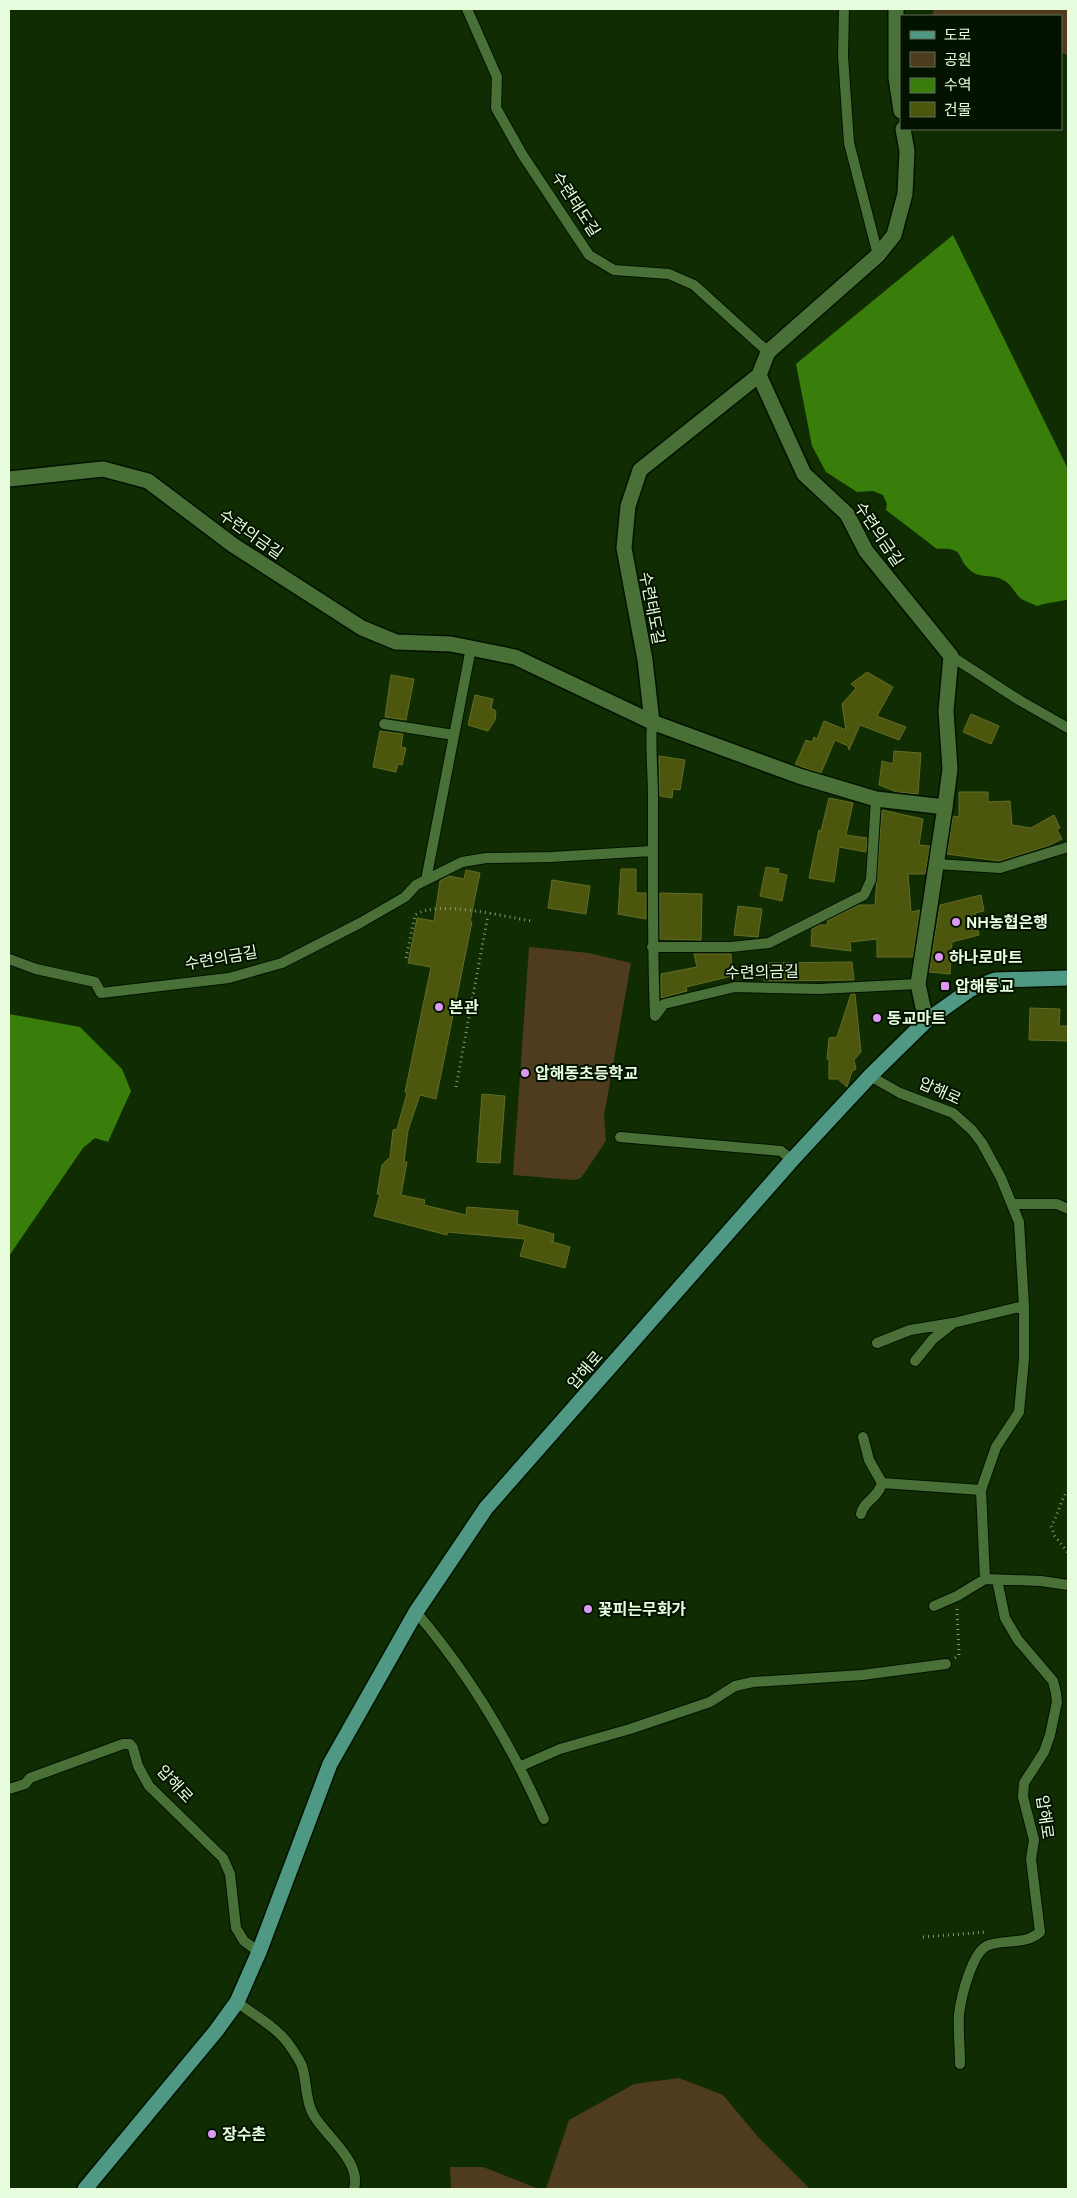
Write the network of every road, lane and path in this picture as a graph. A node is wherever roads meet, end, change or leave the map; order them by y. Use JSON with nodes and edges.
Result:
{"nodes":[{"id":1,"x":467,"y":9,"type":"edge"},
{"id":2,"x":844,"y":9,"type":"edge"},
{"id":3,"x":896,"y":9,"type":"edge"},
{"id":4,"x":900,"y":104,"type":"edge"},
{"id":5,"x":903,"y":130,"type":"edge"},
{"id":6,"x":878,"y":255,"type":"junction"},
{"id":7,"x":768,"y":352,"type":"junction"},
{"id":8,"x":759,"y":375,"type":"junction"},
{"id":9,"x":9,"y":479,"type":"edge"},
{"id":10,"x":471,"y":648,"type":"junction"},
{"id":11,"x":951,"y":656,"type":"junction"},
{"id":12,"x":652,"y":722,"type":"junction"},
{"id":13,"x":384,"y":724,"type":"dead end"},
{"id":14,"x":1068,"y":728,"type":"edge"},
{"id":15,"x":454,"y":735,"type":"junction"},
{"id":16,"x":876,"y":799,"type":"junction"},
{"id":17,"x":945,"y":808,"type":"junction"},
{"id":18,"x":1068,"y":847,"type":"edge"},
{"id":19,"x":652,"y":851,"type":"junction"},
{"id":20,"x":936,"y":864,"type":"junction"},
{"id":21,"x":426,"y":880,"type":"junction"},
{"id":22,"x":488,"y":914,"type":"junction"},
{"id":23,"x":532,"y":921,"type":"dead end"},
{"id":24,"x":652,"y":947,"type":"junction"},
{"id":25,"x":406,"y":958,"type":"dead end"},
{"id":26,"x":9,"y":959,"type":"edge"},
{"id":27,"x":1068,"y":978,"type":"edge"},
{"id":28,"x":918,"y":984,"type":"junction"},
{"id":29,"x":926,"y":1021,"type":"junction"},
{"id":30,"x":870,"y":1076,"type":"junction"},
{"id":31,"x":456,"y":1087,"type":"dead end"},
{"id":32,"x":620,"y":1137,"type":"dead end"},
{"id":33,"x":792,"y":1160,"type":"junction"},
{"id":34,"x":1012,"y":1204,"type":"junction"},
{"id":35,"x":1068,"y":1209,"type":"edge"},
{"id":36,"x":1024,"y":1306,"type":"junction"},
{"id":37,"x":953,"y":1324,"type":"junction"},
{"id":38,"x":877,"y":1343,"type":"dead end"},
{"id":39,"x":915,"y":1361,"type":"dead end"},
{"id":40,"x":863,"y":1437,"type":"dead end"},
{"id":41,"x":882,"y":1483,"type":"junction"},
{"id":42,"x":981,"y":1490,"type":"junction"},
{"id":43,"x":1068,"y":1490,"type":"edge"},
{"id":44,"x":861,"y":1514,"type":"dead end"},
{"id":45,"x":1068,"y":1553,"type":"edge"},
{"id":46,"x":985,"y":1579,"type":"junction"},
{"id":47,"x":997,"y":1580,"type":"junction"},
{"id":48,"x":1068,"y":1585,"type":"edge"},
{"id":49,"x":957,"y":1596,"type":"junction"},
{"id":50,"x":934,"y":1606,"type":"dead end"},
{"id":51,"x":416,"y":1612,"type":"junction"},
{"id":52,"x":946,"y":1664,"type":"joint"},
{"id":53,"x":521,"y":1766,"type":"junction"},
{"id":54,"x":9,"y":1789,"type":"edge"},
{"id":55,"x":544,"y":1819,"type":"dead end"},
{"id":56,"x":991,"y":1931,"type":"dead end"},
{"id":57,"x":923,"y":1937,"type":"dead end"},
{"id":58,"x":260,"y":1952,"type":"junction"},
{"id":59,"x":237,"y":2002,"type":"junction"},
{"id":60,"x":960,"y":2064,"type":"dead end"},
{"id":61,"x":85,"y":2189,"type":"edge"},
{"id":62,"x":354,"y":2189,"type":"edge"}],
"edges":[{"from":1,"to":7,"type":"lane","name":"수련태도길"},
{"from":2,"to":6,"type":"lane"},
{"from":3,"to":4,"type":"street"},
{"from":5,"to":6,"type":"street"},
{"from":6,"to":7,"type":"street"},
{"from":7,"to":8,"type":"street"},
{"from":8,"to":11,"type":"street","name":"수련의금길"},
{"from":8,"to":12,"type":"street","name":"수련태도길"},
{"from":9,"to":10,"type":"street","name":"수련의금길"},
{"from":10,"to":12,"type":"street","name":"수련의금길"},
{"from":10,"to":15,"type":"lane"},
{"from":11,"to":14,"type":"lane","name":"수련의금길"},
{"from":11,"to":17,"type":"street"},
{"from":12,"to":16,"type":"street","name":"수련의금길"},
{"from":12,"to":19,"type":"lane","name":"수련의금길"},
{"from":13,"to":15,"type":"lane"},
{"from":15,"to":21,"type":"lane"},
{"from":16,"to":17,"type":"street","name":"수련의금길"},
{"from":16,"to":24,"type":"lane","name":"수련의금길"},
{"from":17,"to":20,"type":"street"},
{"from":18,"to":20,"type":"lane"},
{"from":19,"to":21,"type":"lane","name":"수련의금길"},
{"from":19,"to":24,"type":"lane","name":"수련의금길"},
{"from":20,"to":28,"type":"street"},
{"from":21,"to":26,"type":"lane","name":"수련의금길"},
{"from":22,"to":23,"type":"path"},
{"from":22,"to":25,"type":"path"},
{"from":22,"to":31,"type":"path"},
{"from":24,"to":28,"type":"lane","name":"수련의금길"},
{"from":27,"to":29,"type":"main road","name":"압해로"},
{"from":28,"to":29,"type":"street"},
{"from":29,"to":30,"type":"main road","name":"압해로"},
{"from":30,"to":33,"type":"main road","name":"압해로"},
{"from":30,"to":34,"type":"lane","name":"압해로"},
{"from":32,"to":33,"type":"lane"},
{"from":33,"to":51,"type":"main road","name":"압해로"},
{"from":34,"to":35,"type":"lane"},
{"from":34,"to":36,"type":"lane","name":"압해로"},
{"from":36,"to":37,"type":"lane"},
{"from":36,"to":42,"type":"lane","name":"압해로"},
{"from":37,"to":38,"type":"lane"},
{"from":37,"to":39,"type":"lane"},
{"from":40,"to":41,"type":"lane"},
{"from":41,"to":42,"type":"lane"},
{"from":41,"to":44,"type":"lane"},
{"from":42,"to":46,"type":"lane","name":"압해로"},
{"from":43,"to":45,"type":"path"},
{"from":46,"to":47,"type":"lane"},
{"from":46,"to":49,"type":"lane"},
{"from":47,"to":48,"type":"lane"},
{"from":47,"to":60,"type":"lane","name":"압해로"},
{"from":49,"to":50,"type":"lane"},
{"from":49,"to":52,"type":"path"},
{"from":51,"to":53,"type":"lane"},
{"from":51,"to":58,"type":"main road","name":"압해로"},
{"from":52,"to":53,"type":"lane"},
{"from":53,"to":55,"type":"lane"},
{"from":54,"to":58,"type":"lane","name":"압해로"},
{"from":56,"to":57,"type":"path"},
{"from":58,"to":59,"type":"main road","name":"압해로"},
{"from":59,"to":61,"type":"main road","name":"압해로"},
{"from":59,"to":62,"type":"lane"}]}
